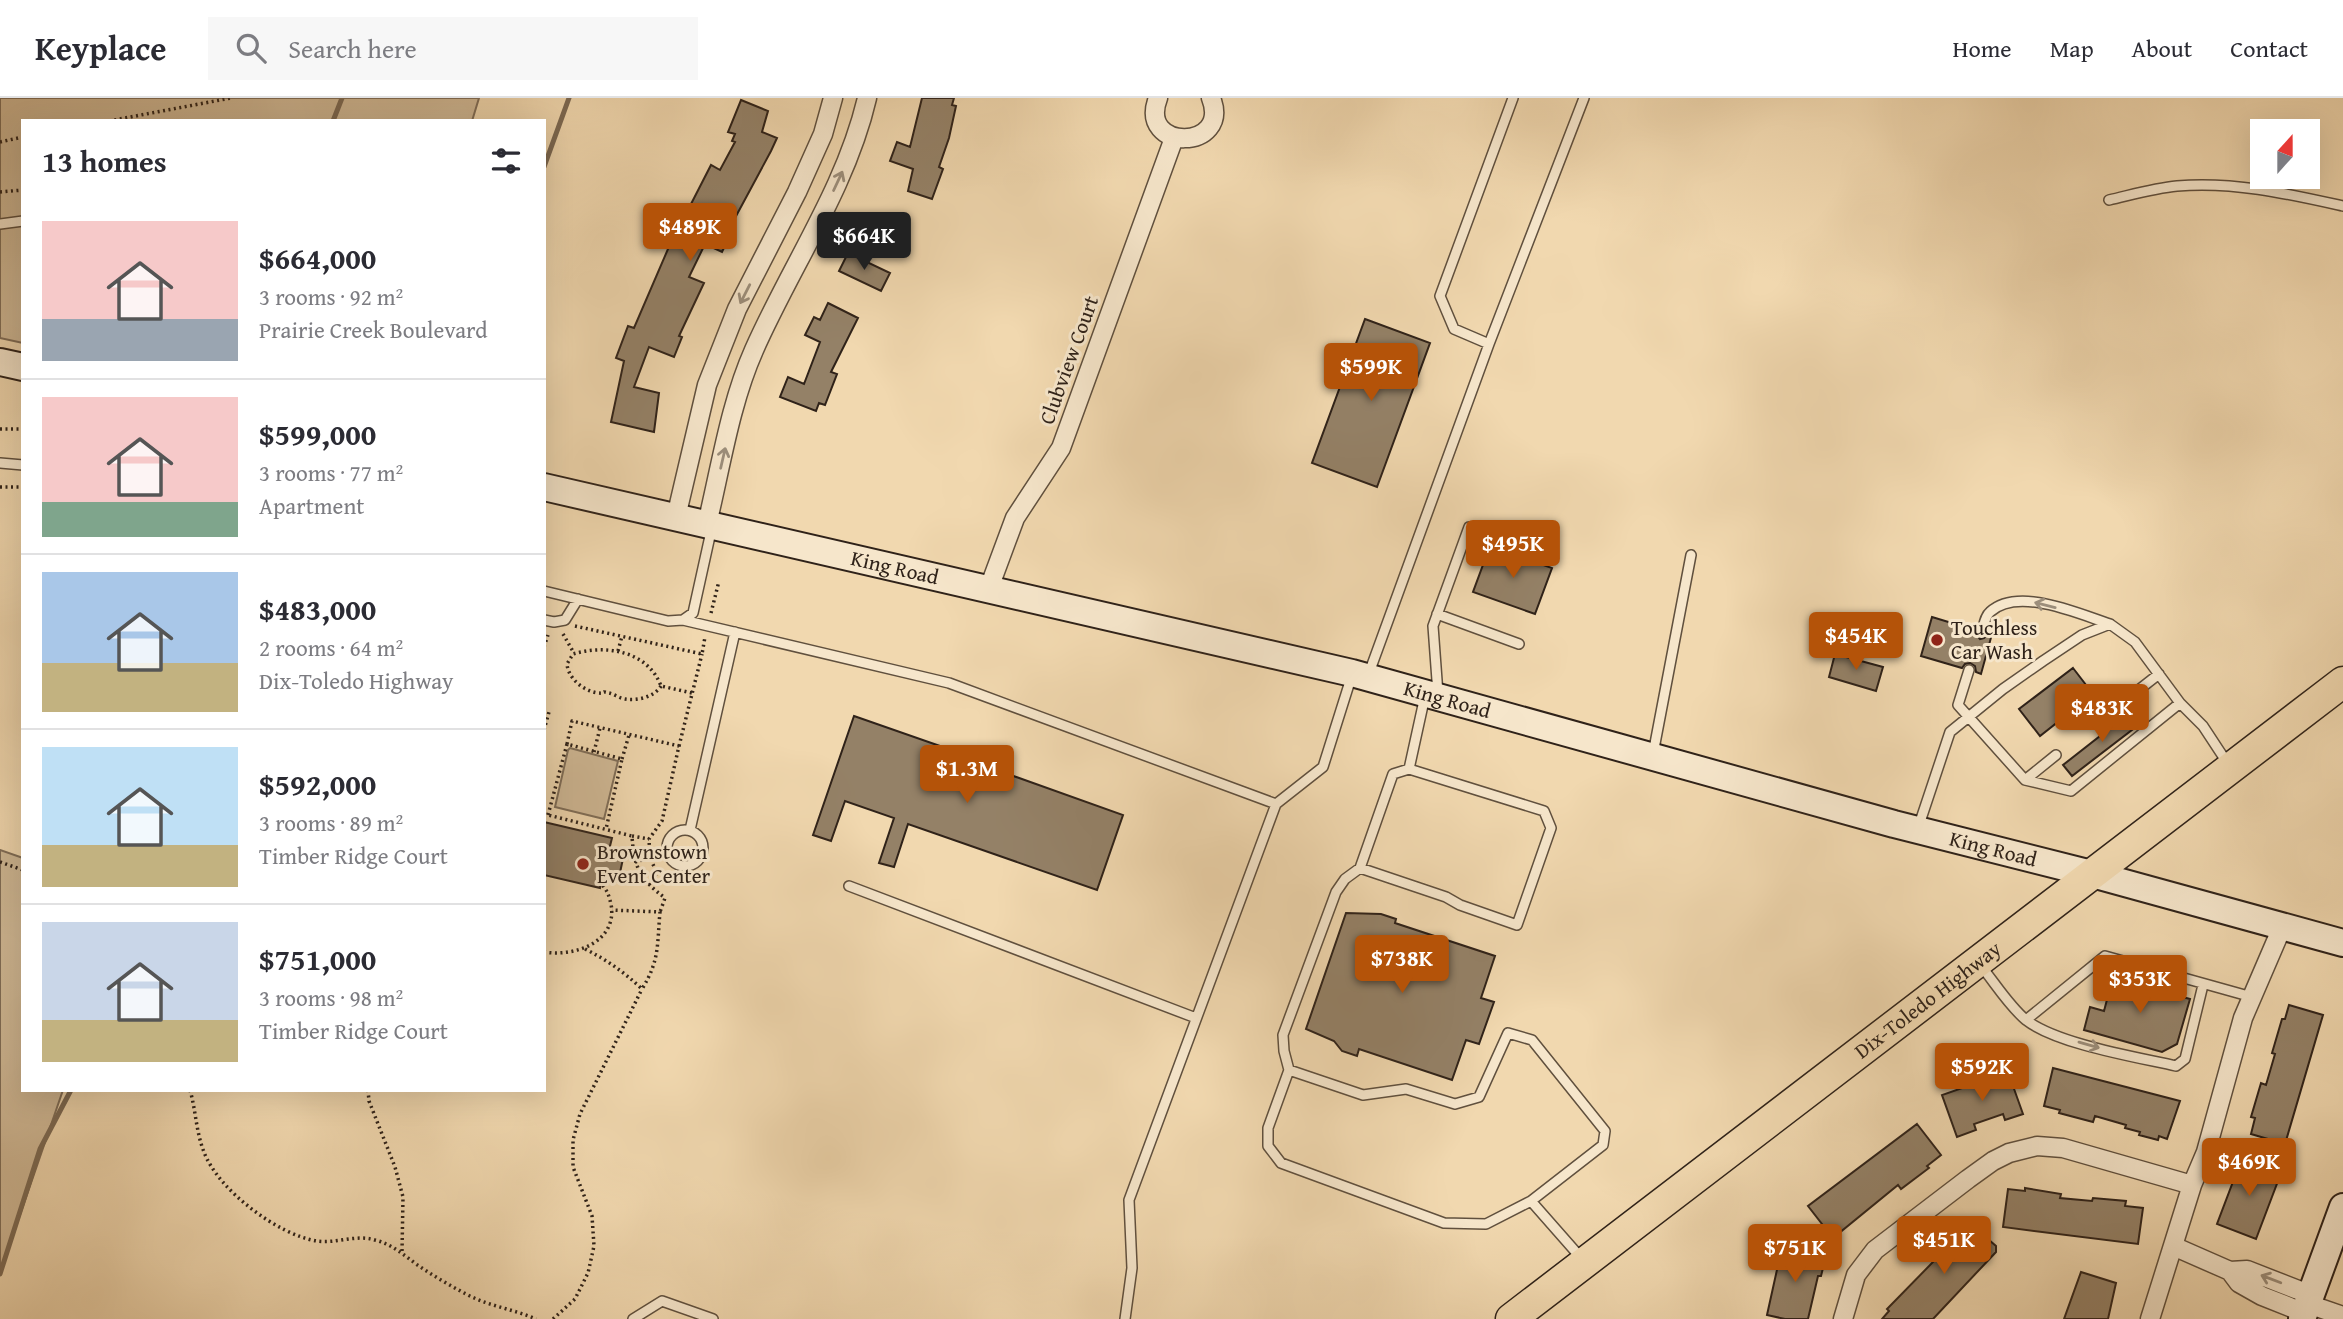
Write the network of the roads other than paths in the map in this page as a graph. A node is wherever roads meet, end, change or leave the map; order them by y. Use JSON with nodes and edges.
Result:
{"nodes":[{"id":1,"x":832,"y":98,"type":"edge"},
{"id":2,"x":867,"y":98,"type":"edge"},
{"id":3,"x":1158,"y":98,"type":"edge"},
{"id":4,"x":1211,"y":98,"type":"edge"},
{"id":5,"x":1513,"y":98,"type":"edge"},
{"id":6,"x":1584,"y":98,"type":"edge"},
{"id":7,"x":1174,"y":138,"type":"junction"},
{"id":8,"x":797,"y":192,"type":"junction"},
{"id":9,"x":2109,"y":200,"type":"dead end"},
{"id":10,"x":2343,"y":206,"type":"edge"},
{"id":11,"x":825,"y":207,"type":"junction"},
{"id":12,"x":21,"y":222,"type":"edge"},
{"id":13,"x":0,"y":224,"type":"edge"},
{"id":14,"x":724,"y":339,"type":"junction"},
{"id":15,"x":1489,"y":344,"type":"junction"},
{"id":16,"x":752,"y":353,"type":"junction"},
{"id":17,"x":0,"y":362,"type":"edge"},
{"id":18,"x":21,"y":367,"type":"edge"},
{"id":19,"x":0,"y":463,"type":"edge"},
{"id":20,"x":21,"y":465,"type":"edge"},
{"id":21,"x":546,"y":487,"type":"edge"},
{"id":22,"x":676,"y":517,"type":"junction"},
{"id":23,"x":710,"y":525,"type":"junction"},
{"id":24,"x":1469,"y":527,"type":"dead end"},
{"id":25,"x":1691,"y":555,"type":"dead end"},
{"id":26,"x":989,"y":588,"type":"junction"},
{"id":27,"x":546,"y":591,"type":"edge"},
{"id":28,"x":578,"y":599,"type":"junction"},
{"id":29,"x":1437,"y":614,"type":"junction"},
{"id":30,"x":546,"y":620,"type":"edge"},
{"id":31,"x":683,"y":620,"type":"junction"},
{"id":32,"x":2110,"y":624,"type":"junction"},
{"id":33,"x":735,"y":632,"type":"junction"},
{"id":34,"x":1982,"y":632,"type":"dead end"},
{"id":35,"x":1520,"y":644,"type":"dead end"},
{"id":36,"x":1969,"y":670,"type":"dead end"},
{"id":37,"x":2159,"y":674,"type":"junction"},
{"id":38,"x":1360,"y":675,"type":"junction"},
{"id":39,"x":2343,"y":682,"type":"edge"},
{"id":40,"x":2136,"y":692,"type":"dead end"},
{"id":41,"x":1432,"y":694,"type":"junction"},
{"id":42,"x":2180,"y":703,"type":"junction"},
{"id":43,"x":1969,"y":717,"type":"junction"},
{"id":44,"x":2056,"y":755,"type":"dead end"},
{"id":45,"x":1653,"y":756,"type":"junction"},
{"id":46,"x":2231,"y":768,"type":"junction"},
{"id":47,"x":1409,"y":769,"type":"junction"},
{"id":48,"x":2025,"y":780,"type":"junction"},
{"id":49,"x":1276,"y":804,"type":"junction"},
{"id":50,"x":690,"y":830,"type":"junction"},
{"id":51,"x":1917,"y":830,"type":"junction"},
{"id":52,"x":1360,"y":868,"type":"junction"},
{"id":53,"x":2092,"y":874,"type":"junction"},
{"id":54,"x":849,"y":886,"type":"dead end"},
{"id":55,"x":2283,"y":925,"type":"junction"},
{"id":56,"x":2343,"y":943,"type":"edge"},
{"id":57,"x":1978,"y":962,"type":"junction"},
{"id":58,"x":2203,"y":985,"type":"junction"},
{"id":59,"x":2253,"y":997,"type":"junction"},
{"id":60,"x":1196,"y":1018,"type":"junction"},
{"id":61,"x":2026,"y":1020,"type":"junction"},
{"id":62,"x":1289,"y":1070,"type":"junction"},
{"id":63,"x":2192,"y":1185,"type":"junction"},
{"id":64,"x":1531,"y":1201,"type":"junction"},
{"id":65,"x":2343,"y":1207,"type":"edge"},
{"id":66,"x":2173,"y":1246,"type":"junction"},
{"id":67,"x":1585,"y":1263,"type":"junction"},
{"id":68,"x":2306,"y":1308,"type":"edge"},
{"id":69,"x":2343,"y":1317,"type":"edge"},
{"id":70,"x":633,"y":1319,"type":"edge"},
{"id":71,"x":713,"y":1319,"type":"edge"},
{"id":72,"x":1125,"y":1319,"type":"edge"},
{"id":73,"x":1511,"y":1319,"type":"edge"},
{"id":74,"x":1843,"y":1319,"type":"edge"},
{"id":75,"x":2150,"y":1319,"type":"edge"}],
"edges":[{"from":1,"to":8,"type":"street"},
{"from":11,"to":2,"type":"street","one_way":true},
{"from":3,"to":7,"type":"street"},
{"from":4,"to":7,"type":"street"},
{"from":5,"to":15,"type":"lane"},
{"from":6,"to":15,"type":"lane"},
{"from":7,"to":26,"type":"street","name":"Clubview Court"},
{"from":8,"to":11,"type":"street"},
{"from":8,"to":14,"type":"street","one_way":true},
{"from":9,"to":10,"type":"lane"},
{"from":11,"to":16,"type":"street"},
{"from":12,"to":13,"type":"lane"},
{"from":14,"to":16,"type":"street"},
{"from":14,"to":22,"type":"street"},
{"from":15,"to":38,"type":"lane"},
{"from":23,"to":16,"type":"street","one_way":true},
{"from":17,"to":18,"type":"main road"},
{"from":19,"to":20,"type":"lane"},
{"from":21,"to":22,"type":"main road","name":"King Road"},
{"from":22,"to":23,"type":"main road","name":"King Road"},
{"from":23,"to":26,"type":"main road","name":"King Road"},
{"from":23,"to":31,"type":"lane"},
{"from":24,"to":29,"type":"lane"},
{"from":25,"to":45,"type":"lane"},
{"from":26,"to":38,"type":"main road","name":"King Road"},
{"from":27,"to":28,"type":"lane"},
{"from":28,"to":30,"type":"lane"},
{"from":28,"to":31,"type":"lane"},
{"from":29,"to":35,"type":"lane"},
{"from":29,"to":41,"type":"lane"},
{"from":31,"to":33,"type":"lane"},
{"from":32,"to":34,"type":"lane","one_way":true},
{"from":32,"to":37,"type":"lane"},
{"from":32,"to":43,"type":"lane"},
{"from":33,"to":49,"type":"lane"},
{"from":33,"to":50,"type":"lane"},
{"from":36,"to":43,"type":"lane"},
{"from":37,"to":40,"type":"lane"},
{"from":37,"to":42,"type":"lane"},
{"from":38,"to":41,"type":"main road","name":"King Road"},
{"from":38,"to":49,"type":"lane"},
{"from":39,"to":46,"type":"main road","name":"Dix-Toledo Highway"},
{"from":41,"to":45,"type":"main road","name":"King Road"},
{"from":41,"to":47,"type":"lane"},
{"from":42,"to":46,"type":"lane"},
{"from":42,"to":48,"type":"lane"},
{"from":43,"to":48,"type":"lane"},
{"from":43,"to":51,"type":"lane"},
{"from":44,"to":48,"type":"lane"},
{"from":45,"to":51,"type":"main road","name":"King Road"},
{"from":46,"to":53,"type":"main road","name":"Dix-Toledo Highway"},
{"from":47,"to":52,"type":"lane"},
{"from":47,"to":52,"type":"lane"},
{"from":49,"to":60,"type":"lane"},
{"from":50,"to":50,"type":"lane"},
{"from":51,"to":53,"type":"main road","name":"King Road"},
{"from":52,"to":62,"type":"lane"},
{"from":53,"to":55,"type":"main road","name":"King Road"},
{"from":53,"to":57,"type":"main road","name":"Dix-Toledo Highway"},
{"from":54,"to":60,"type":"lane"},
{"from":55,"to":56,"type":"main road","name":"King Road"},
{"from":55,"to":59,"type":"street"},
{"from":57,"to":61,"type":"lane"},
{"from":57,"to":67,"type":"main road","name":"Dix-Toledo Highway"},
{"from":58,"to":59,"type":"lane"},
{"from":58,"to":61,"type":"lane"},
{"from":61,"to":58,"type":"lane","one_way":true},
{"from":59,"to":63,"type":"street"},
{"from":60,"to":72,"type":"lane"},
{"from":62,"to":64,"type":"lane"},
{"from":62,"to":64,"type":"lane"},
{"from":63,"to":66,"type":"street"},
{"from":63,"to":74,"type":"street"},
{"from":64,"to":67,"type":"lane"},
{"from":65,"to":68,"type":"main road"},
{"from":66,"to":68,"type":"street"},
{"from":66,"to":75,"type":"street"},
{"from":67,"to":73,"type":"main road","name":"Dix-Toledo Highway"},
{"from":68,"to":69,"type":"street"},
{"from":70,"to":71,"type":"lane"}]}
